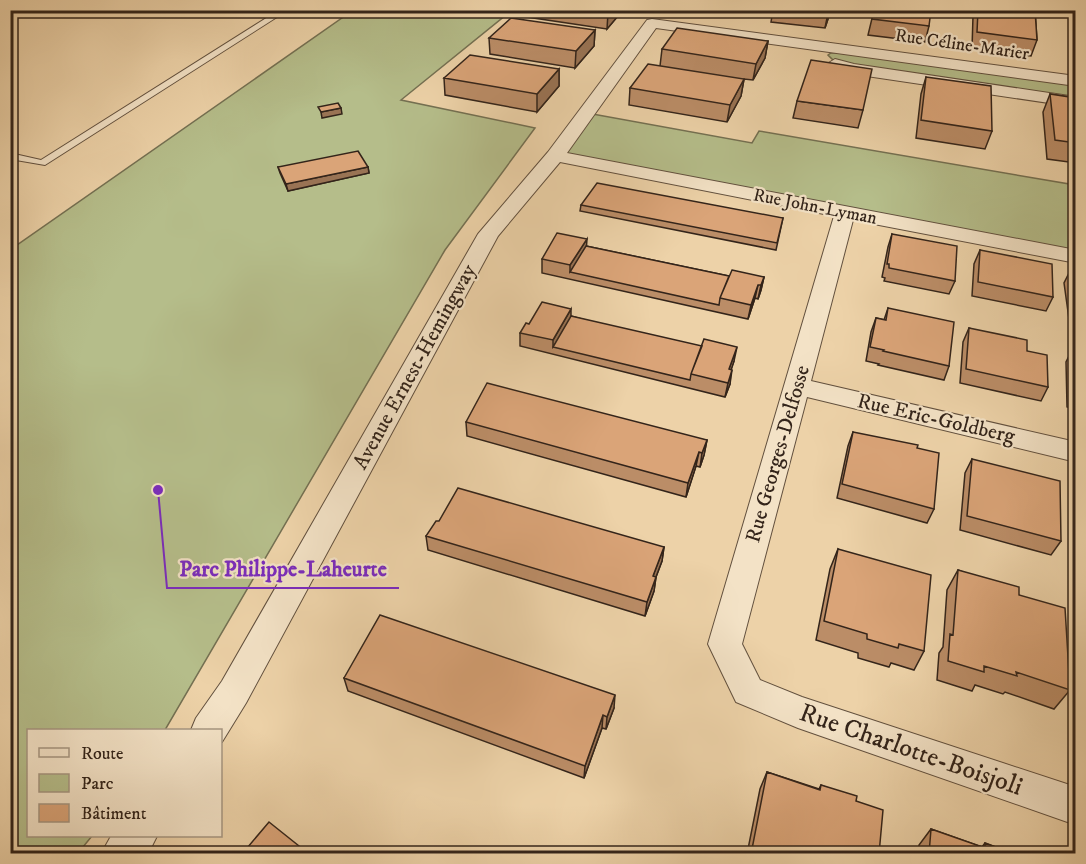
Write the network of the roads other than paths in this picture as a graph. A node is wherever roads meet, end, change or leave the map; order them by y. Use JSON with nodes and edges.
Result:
{"nodes":[{"id":1,"x":23,"y":10,"type":"edge"},
{"id":2,"x":285,"y":10,"type":"edge"},
{"id":3,"x":1042,"y":10,"type":"edge"},
{"id":4,"x":1076,"y":15,"type":"edge"},
{"id":5,"x":10,"y":16,"type":"edge"},
{"id":6,"x":652,"y":23,"type":"joint"},
{"id":7,"x":807,"y":44,"type":"junction"},
{"id":8,"x":1076,"y":81,"type":"edge"},
{"id":9,"x":1076,"y":102,"type":"edge"},
{"id":10,"x":10,"y":156,"type":"edge"},
{"id":11,"x":555,"y":156,"type":"junction"},
{"id":12,"x":844,"y":213,"type":"junction"},
{"id":13,"x":1076,"y":257,"type":"edge"},
{"id":14,"x":797,"y":386,"type":"junction"},
{"id":15,"x":1076,"y":452,"type":"edge"},
{"id":16,"x":748,"y":691,"type":"joint"},
{"id":17,"x":210,"y":729,"type":"edge"},
{"id":18,"x":1076,"y":806,"type":"edge"},
{"id":19,"x":136,"y":837,"type":"edge"},
{"id":20,"x":121,"y":854,"type":"edge"}],
"edges":[{"from":1,"to":5,"type":"lane"},
{"from":2,"to":10,"type":"lane"},
{"from":3,"to":4,"type":"lane"},
{"from":6,"to":7,"type":"street","name":"Rue Céline-Marier"},
{"from":6,"to":11,"type":"street","name":"Avenue Ernest-Hemingway"},
{"from":7,"to":8,"type":"street","name":"Rue Céline-Marier"},
{"from":7,"to":9,"type":"street","name":"Rue Céline-Marier"},
{"from":11,"to":12,"type":"street","name":"Rue John-Lyman"},
{"from":11,"to":17,"type":"street","name":"Avenue Ernest-Hemingway"},
{"from":12,"to":13,"type":"street","name":"Rue John-Lyman"},
{"from":12,"to":14,"type":"street","name":"Rue Georges-Delfosse"},
{"from":14,"to":15,"type":"street","name":"Rue Eric-Goldberg"},
{"from":14,"to":16,"type":"street","name":"Rue Georges-Delfosse"},
{"from":16,"to":18,"type":"street","name":"Rue Charlotte-Boisjoli"},
{"from":19,"to":20,"type":"street"}]}
